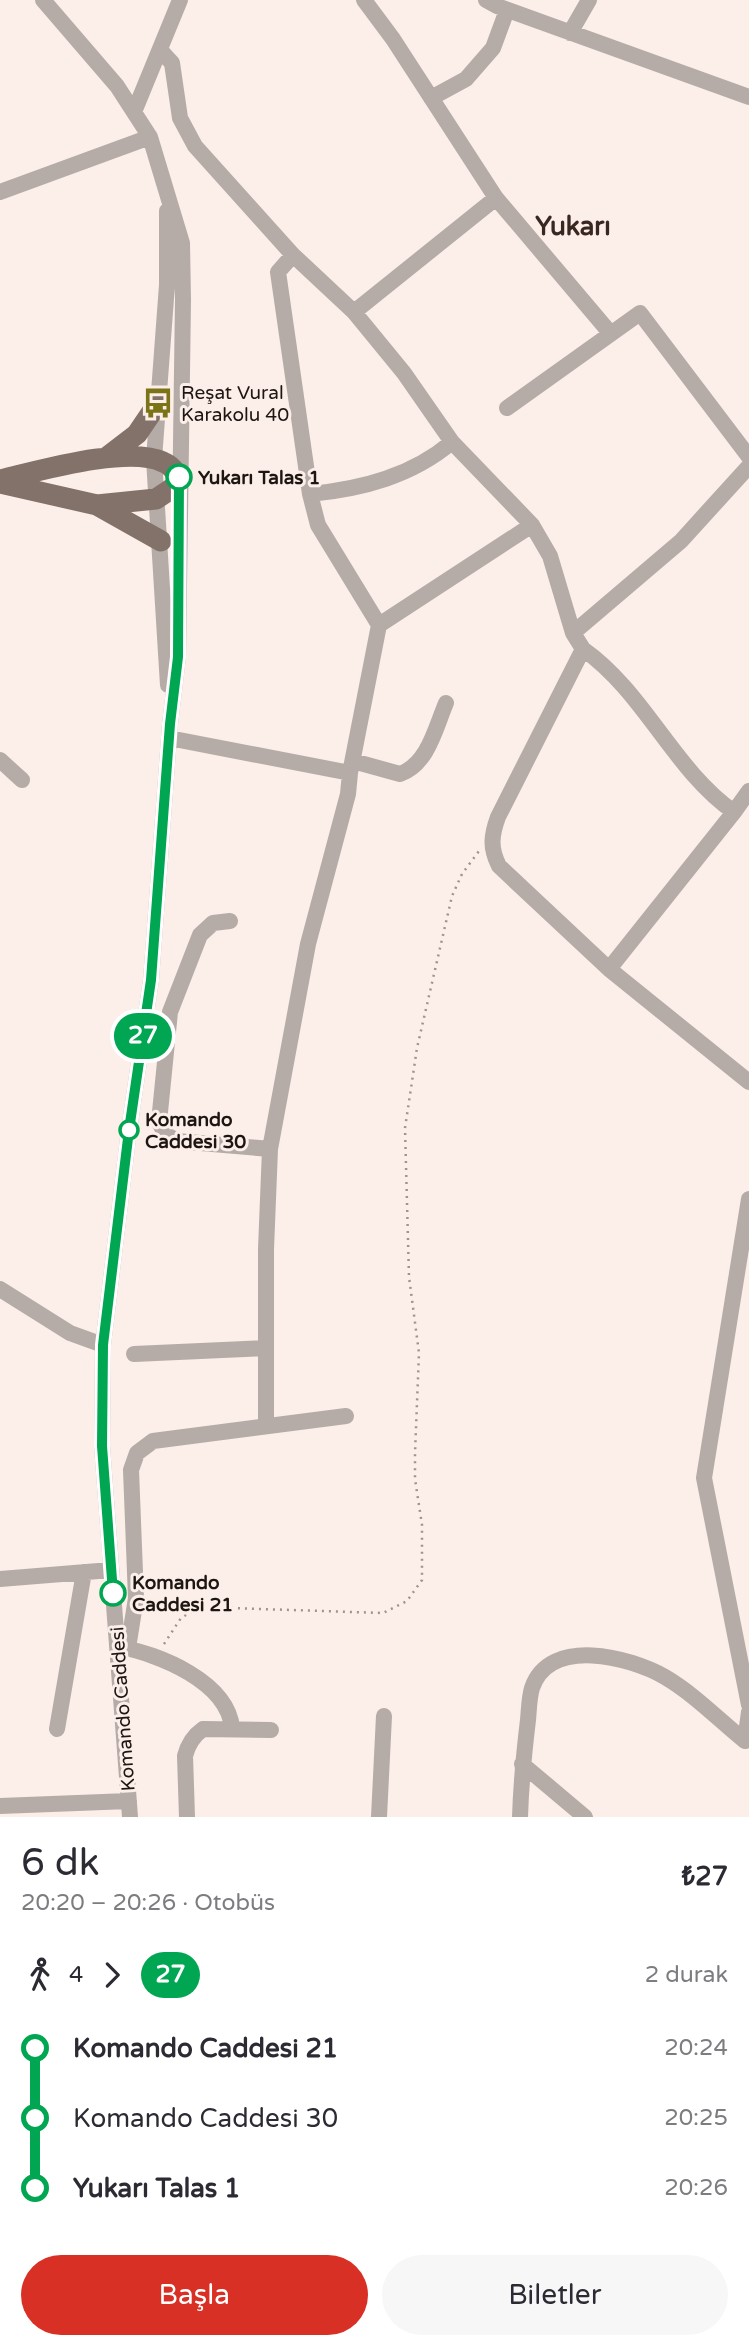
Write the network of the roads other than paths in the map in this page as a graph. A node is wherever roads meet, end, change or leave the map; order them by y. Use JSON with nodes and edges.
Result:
{"nodes":[{"id":1,"x":43,"y":0,"type":"edge"},
{"id":2,"x":180,"y":0,"type":"edge"},
{"id":3,"x":364,"y":0,"type":"edge"},
{"id":4,"x":589,"y":0,"type":"edge"},
{"id":5,"x":498,"y":4,"type":"edge"},
{"id":6,"x":570,"y":33,"type":"junction"},
{"id":7,"x":161,"y":51,"type":"junction"},
{"id":8,"x":749,"y":97,"type":"edge"},
{"id":9,"x":431,"y":98,"type":"junction"},
{"id":10,"x":134,"y":112,"type":"junction"},
{"id":11,"x":150,"y":137,"type":"junction"},
{"id":12,"x":0,"y":191,"type":"edge"},
{"id":13,"x":167,"y":191,"type":"junction"},
{"id":14,"x":496,"y":198,"type":"junction"},
{"id":15,"x":293,"y":255,"type":"junction"},
{"id":16,"x":354,"y":312,"type":"junction"},
{"id":17,"x":611,"y":334,"type":"junction"},
{"id":18,"x":159,"y":403,"type":"junction"},
{"id":19,"x":508,"y":408,"type":"dead end"},
{"id":20,"x":452,"y":442,"type":"junction"},
{"id":21,"x":107,"y":457,"type":"junction"},
{"id":22,"x":749,"y":457,"type":"edge"},
{"id":23,"x":154,"y":459,"type":"junction"},
{"id":24,"x":749,"y":466,"type":"edge"},
{"id":25,"x":179,"y":477,"type":"junction"},
{"id":26,"x":0,"y":481,"type":"edge"},
{"id":27,"x":310,"y":494,"type":"junction"},
{"id":28,"x":156,"y":499,"type":"junction"},
{"id":29,"x":97,"y":505,"type":"junction"},
{"id":30,"x":532,"y":525,"type":"junction"},
{"id":31,"x":161,"y":541,"type":"junction"},
{"id":32,"x":379,"y":625,"type":"junction"},
{"id":33,"x":573,"y":632,"type":"junction"},
{"id":34,"x":583,"y":649,"type":"junction"},
{"id":35,"x":446,"y":704,"type":"dead end"},
{"id":36,"x":170,"y":731,"type":"junction"},
{"id":37,"x":0,"y":760,"type":"edge"},
{"id":38,"x":351,"y":767,"type":"junction"},
{"id":39,"x":22,"y":780,"type":"dead end"},
{"id":40,"x":749,"y":792,"type":"edge"},
{"id":41,"x":734,"y":812,"type":"junction"},
{"id":42,"x":230,"y":921,"type":"dead end"},
{"id":43,"x":609,"y":969,"type":"junction"},
{"id":44,"x":749,"y":1082,"type":"edge"},
{"id":45,"x":270,"y":1149,"type":"junction"},
{"id":46,"x":749,"y":1199,"type":"edge"},
{"id":47,"x":748,"y":1227,"type":"edge"},
{"id":48,"x":0,"y":1289,"type":"edge"},
{"id":49,"x":103,"y":1345,"type":"junction"},
{"id":50,"x":266,"y":1348,"type":"junction"},
{"id":51,"x":134,"y":1354,"type":"dead end"},
{"id":52,"x":346,"y":1416,"type":"dead end"},
{"id":53,"x":266,"y":1426,"type":"junction"},
{"id":54,"x":111,"y":1570,"type":"junction"},
{"id":55,"x":84,"y":1572,"type":"junction"},
{"id":56,"x":0,"y":1579,"type":"edge"},
{"id":57,"x":123,"y":1647,"type":"junction"},
{"id":58,"x":749,"y":1705,"type":"edge"},
{"id":59,"x":749,"y":1712,"type":"edge"},
{"id":60,"x":384,"y":1716,"type":"dead end"},
{"id":61,"x":232,"y":1728,"type":"junction"},
{"id":62,"x":57,"y":1729,"type":"dead end"},
{"id":63,"x":271,"y":1730,"type":"dead end"},
{"id":64,"x":522,"y":1764,"type":"junction"},
{"id":65,"x":0,"y":1806,"type":"edge"},
{"id":66,"x":130,"y":1809,"type":"edge"},
{"id":67,"x":44,"y":1811,"type":"edge"},
{"id":68,"x":187,"y":1817,"type":"edge"},
{"id":69,"x":379,"y":1817,"type":"edge"},
{"id":70,"x":520,"y":1817,"type":"edge"},
{"id":71,"x":584,"y":1817,"type":"edge"}],
"edges":[{"from":1,"to":10,"type":"street"},
{"from":2,"to":7,"type":"street"},
{"from":3,"to":9,"type":"street"},
{"from":4,"to":6,"type":"street"},
{"from":5,"to":6,"type":"street"},
{"from":5,"to":9,"type":"street"},
{"from":6,"to":8,"type":"street"},
{"from":7,"to":10,"type":"street"},
{"from":7,"to":15,"type":"street"},
{"from":9,"to":14,"type":"street"},
{"from":10,"to":11,"type":"street"},
{"from":11,"to":12,"type":"street"},
{"from":11,"to":13,"type":"street"},
{"from":13,"to":18,"type":"street"},
{"from":13,"to":25,"type":"street"},
{"from":14,"to":16,"type":"street"},
{"from":14,"to":17,"type":"street"},
{"from":15,"to":16,"type":"street"},
{"from":15,"to":27,"type":"street"},
{"from":16,"to":20,"type":"street"},
{"from":17,"to":19,"type":"street"},
{"from":17,"to":22,"type":"street"},
{"from":18,"to":21,"type":"main road"},
{"from":18,"to":23,"type":"street"},
{"from":20,"to":27,"type":"street"},
{"from":20,"to":30,"type":"street"},
{"from":21,"to":23,"type":"main road"},
{"from":21,"to":26,"type":"main road"},
{"from":23,"to":25,"type":"main road"},
{"from":23,"to":28,"type":"street"},
{"from":24,"to":33,"type":"street"},
{"from":25,"to":28,"type":"main road"},
{"from":25,"to":36,"type":"street"},
{"from":26,"to":29,"type":"main road"},
{"from":27,"to":32,"type":"street"},
{"from":28,"to":29,"type":"main road"},
{"from":28,"to":31,"type":"street"},
{"from":29,"to":31,"type":"main road"},
{"from":30,"to":32,"type":"street"},
{"from":30,"to":33,"type":"street"},
{"from":31,"to":36,"type":"street"},
{"from":32,"to":38,"type":"street"},
{"from":33,"to":34,"type":"street"},
{"from":34,"to":41,"type":"street"},
{"from":34,"to":43,"type":"street"},
{"from":35,"to":38,"type":"street"},
{"from":36,"to":38,"type":"street"},
{"from":36,"to":49,"type":"street","name":"Komando Caddesi"},
{"from":37,"to":39,"type":"street"},
{"from":38,"to":45,"type":"street"},
{"from":40,"to":41,"type":"street"},
{"from":41,"to":43,"type":"street"},
{"from":42,"to":45,"type":"street"},
{"from":43,"to":44,"type":"street"},
{"from":45,"to":50,"type":"street"},
{"from":46,"to":47,"type":"street"},
{"from":47,"to":58,"type":"street"},
{"from":48,"to":49,"type":"street"},
{"from":49,"to":54,"type":"street","name":"Komando Caddesi"},
{"from":50,"to":51,"type":"street"},
{"from":50,"to":53,"type":"street"},
{"from":52,"to":53,"type":"street"},
{"from":53,"to":57,"type":"street"},
{"from":54,"to":55,"type":"street"},
{"from":54,"to":57,"type":"street","name":"Komando Caddesi"},
{"from":55,"to":56,"type":"street"},
{"from":55,"to":62,"type":"street"},
{"from":57,"to":61,"type":"street"},
{"from":57,"to":66,"type":"street","name":"Komando Caddesi"},
{"from":59,"to":64,"type":"street"},
{"from":60,"to":69,"type":"street"},
{"from":61,"to":63,"type":"street"},
{"from":61,"to":68,"type":"street"},
{"from":64,"to":70,"type":"street"},
{"from":64,"to":71,"type":"street"},
{"from":65,"to":67,"type":"street"},
{"from":66,"to":67,"type":"street"}]}
